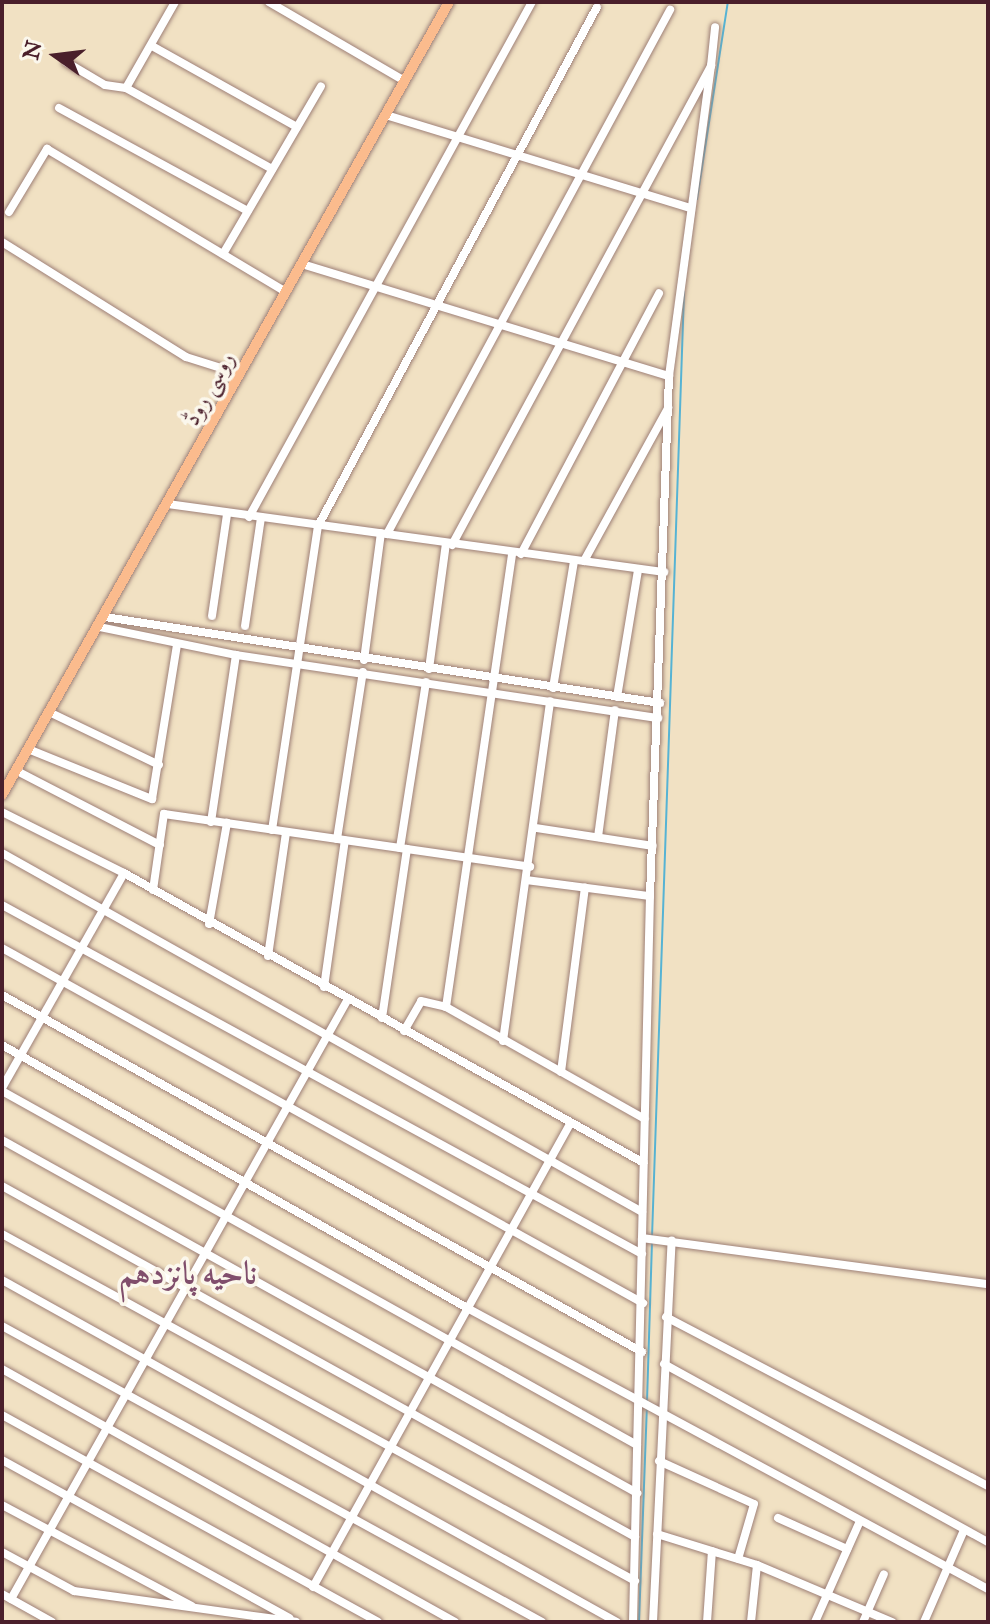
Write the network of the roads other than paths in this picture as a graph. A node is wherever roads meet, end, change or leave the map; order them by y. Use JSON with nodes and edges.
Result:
{"nodes":[{"id":1,"x":175,"y":2,"type":"edge"},
{"id":2,"x":269,"y":2,"type":"edge"},
{"id":3,"x":449,"y":2,"type":"edge"},
{"id":4,"x":532,"y":2,"type":"edge"},
{"id":5,"x":597,"y":7,"type":"dead end"},
{"id":6,"x":670,"y":10,"type":"dead end"},
{"id":7,"x":715,"y":27,"type":"dead end"},
{"id":8,"x":152,"y":46,"type":"junction"},
{"id":9,"x":66,"y":62,"type":"dead end"},
{"id":10,"x":711,"y":66,"type":"junction"},
{"id":11,"x":405,"y":81,"type":"junction"},
{"id":12,"x":321,"y":86,"type":"dead end"},
{"id":13,"x":126,"y":88,"type":"junction"},
{"id":14,"x":59,"y":108,"type":"dead end"},
{"id":15,"x":386,"y":115,"type":"junction"},
{"id":16,"x":297,"y":127,"type":"junction"},
{"id":17,"x":459,"y":135,"type":"junction"},
{"id":18,"x":521,"y":154,"type":"junction"},
{"id":19,"x":272,"y":169,"type":"junction"},
{"id":20,"x":584,"y":173,"type":"junction"},
{"id":21,"x":644,"y":192,"type":"junction"},
{"id":22,"x":690,"y":208,"type":"junction"},
{"id":23,"x":248,"y":211,"type":"junction"},
{"id":24,"x":9,"y":212,"type":"dead end"},
{"id":25,"x":2,"y":242,"type":"edge"},
{"id":26,"x":223,"y":254,"type":"junction"},
{"id":27,"x":302,"y":264,"type":"junction"},
{"id":28,"x":375,"y":286,"type":"junction"},
{"id":29,"x":286,"y":292,"type":"junction"},
{"id":30,"x":659,"y":293,"type":"dead end"},
{"id":31,"x":436,"y":306,"type":"junction"},
{"id":32,"x":498,"y":324,"type":"junction"},
{"id":33,"x":564,"y":344,"type":"junction"},
{"id":34,"x":624,"y":361,"type":"junction"},
{"id":35,"x":240,"y":374,"type":"junction"},
{"id":36,"x":669,"y":376,"type":"junction"},
{"id":37,"x":669,"y":407,"type":"junction"},
{"id":38,"x":168,"y":504,"type":"junction"},
{"id":39,"x":227,"y":514,"type":"junction"},
{"id":40,"x":249,"y":517,"type":"junction"},
{"id":41,"x":261,"y":518,"type":"junction"},
{"id":42,"x":318,"y":526,"type":"junction"},
{"id":43,"x":384,"y":534,"type":"junction"},
{"id":44,"x":449,"y":544,"type":"junction"},
{"id":45,"x":516,"y":554,"type":"junction"},
{"id":46,"x":579,"y":561,"type":"junction"},
{"id":47,"x":638,"y":570,"type":"junction"},
{"id":48,"x":664,"y":572,"type":"junction"},
{"id":49,"x":212,"y":616,"type":"dead end"},
{"id":50,"x":102,"y":622,"type":"junction"},
{"id":51,"x":245,"y":626,"type":"dead end"},
{"id":52,"x":177,"y":644,"type":"junction"},
{"id":53,"x":296,"y":650,"type":"junction"},
{"id":54,"x":236,"y":655,"type":"junction"},
{"id":55,"x":364,"y":660,"type":"junction"},
{"id":56,"x":295,"y":662,"type":"junction"},
{"id":57,"x":429,"y":669,"type":"junction"},
{"id":58,"x":363,"y":672,"type":"junction"},
{"id":59,"x":491,"y":678,"type":"junction"},
{"id":60,"x":426,"y":682,"type":"junction"},
{"id":61,"x":553,"y":688,"type":"junction"},
{"id":62,"x":491,"y":690,"type":"junction"},
{"id":63,"x":617,"y":697,"type":"junction"},
{"id":64,"x":550,"y":701,"type":"junction"},
{"id":65,"x":660,"y":703,"type":"junction"},
{"id":66,"x":615,"y":710,"type":"junction"},
{"id":67,"x":49,"y":712,"type":"junction"},
{"id":68,"x":658,"y":718,"type":"junction"},
{"id":69,"x":28,"y":749,"type":"junction"},
{"id":70,"x":159,"y":765,"type":"junction"},
{"id":71,"x":17,"y":771,"type":"junction"},
{"id":72,"x":2,"y":795,"type":"edge"},
{"id":73,"x":2,"y":812,"type":"edge"},
{"id":74,"x":211,"y":822,"type":"junction"},
{"id":75,"x":227,"y":823,"type":"junction"},
{"id":76,"x":536,"y":828,"type":"junction"},
{"id":77,"x":272,"y":830,"type":"junction"},
{"id":78,"x":286,"y":832,"type":"junction"},
{"id":79,"x":598,"y":837,"type":"junction"},
{"id":80,"x":341,"y":840,"type":"junction"},
{"id":81,"x":160,"y":845,"type":"junction"},
{"id":82,"x":653,"y":846,"type":"junction"},
{"id":83,"x":403,"y":849,"type":"junction"},
{"id":84,"x":2,"y":853,"type":"edge"},
{"id":85,"x":467,"y":858,"type":"junction"},
{"id":86,"x":530,"y":867,"type":"junction"},
{"id":87,"x":124,"y":873,"type":"junction"},
{"id":88,"x":526,"y":880,"type":"junction"},
{"id":89,"x":585,"y":888,"type":"junction"},
{"id":90,"x":153,"y":890,"type":"junction"},
{"id":91,"x":650,"y":896,"type":"junction"},
{"id":92,"x":2,"y":905,"type":"edge"},
{"id":93,"x":103,"y":909,"type":"junction"},
{"id":94,"x":209,"y":924,"type":"junction"},
{"id":95,"x":82,"y":945,"type":"junction"},
{"id":96,"x":2,"y":948,"type":"edge"},
{"id":97,"x":268,"y":956,"type":"junction"},
{"id":98,"x":66,"y":980,"type":"junction"},
{"id":99,"x":324,"y":987,"type":"junction"},
{"id":100,"x":2,"y":995,"type":"edge"},
{"id":101,"x":348,"y":999,"type":"junction"},
{"id":102,"x":446,"y":1007,"type":"junction"},
{"id":103,"x":42,"y":1017,"type":"junction"},
{"id":104,"x":382,"y":1018,"type":"junction"},
{"id":105,"x":404,"y":1031,"type":"junction"},
{"id":106,"x":329,"y":1034,"type":"junction"},
{"id":107,"x":503,"y":1041,"type":"junction"},
{"id":108,"x":2,"y":1045,"type":"edge"},
{"id":109,"x":21,"y":1054,"type":"junction"},
{"id":110,"x":307,"y":1072,"type":"junction"},
{"id":111,"x":561,"y":1072,"type":"junction"},
{"id":112,"x":2,"y":1090,"type":"edge"},
{"id":113,"x":287,"y":1107,"type":"junction"},
{"id":114,"x":645,"y":1119,"type":"junction"},
{"id":115,"x":570,"y":1124,"type":"junction"},
{"id":116,"x":2,"y":1140,"type":"edge"},
{"id":117,"x":266,"y":1144,"type":"junction"},
{"id":118,"x":552,"y":1159,"type":"junction"},
{"id":119,"x":644,"y":1163,"type":"junction"},
{"id":120,"x":246,"y":1180,"type":"junction"},
{"id":121,"x":2,"y":1186,"type":"edge"},
{"id":122,"x":533,"y":1195,"type":"junction"},
{"id":123,"x":642,"y":1212,"type":"junction"},
{"id":124,"x":225,"y":1218,"type":"junction"},
{"id":125,"x":513,"y":1231,"type":"junction"},
{"id":126,"x":2,"y":1234,"type":"edge"},
{"id":127,"x":644,"y":1237,"type":"junction"},
{"id":128,"x":669,"y":1240,"type":"junction"},
{"id":129,"x":204,"y":1253,"type":"junction"},
{"id":130,"x":642,"y":1254,"type":"junction"},
{"id":131,"x":492,"y":1268,"type":"junction"},
{"id":132,"x":2,"y":1280,"type":"edge"},
{"id":133,"x":988,"y":1284,"type":"edge"},
{"id":134,"x":184,"y":1290,"type":"junction"},
{"id":135,"x":643,"y":1303,"type":"junction"},
{"id":136,"x":469,"y":1309,"type":"junction"},
{"id":137,"x":666,"y":1317,"type":"junction"},
{"id":138,"x":164,"y":1325,"type":"junction"},
{"id":139,"x":2,"y":1326,"type":"edge"},
{"id":140,"x":450,"y":1342,"type":"junction"},
{"id":141,"x":642,"y":1352,"type":"junction"},
{"id":142,"x":145,"y":1359,"type":"junction"},
{"id":143,"x":664,"y":1364,"type":"junction"},
{"id":144,"x":2,"y":1369,"type":"edge"},
{"id":145,"x":430,"y":1378,"type":"junction"},
{"id":146,"x":124,"y":1396,"type":"junction"},
{"id":147,"x":645,"y":1404,"type":"junction"},
{"id":148,"x":661,"y":1409,"type":"junction"},
{"id":149,"x":411,"y":1412,"type":"junction"},
{"id":150,"x":2,"y":1415,"type":"edge"},
{"id":151,"x":107,"y":1426,"type":"junction"},
{"id":152,"x":637,"y":1445,"type":"junction"},
{"id":153,"x":390,"y":1450,"type":"junction"},
{"id":154,"x":2,"y":1460,"type":"edge"},
{"id":155,"x":659,"y":1461,"type":"junction"},
{"id":156,"x":88,"y":1462,"type":"junction"},
{"id":157,"x":370,"y":1485,"type":"junction"},
{"id":158,"x":988,"y":1486,"type":"edge"},
{"id":159,"x":637,"y":1493,"type":"junction"},
{"id":160,"x":67,"y":1497,"type":"junction"},
{"id":161,"x":2,"y":1505,"type":"edge"},
{"id":162,"x":778,"y":1518,"type":"dead end"},
{"id":163,"x":350,"y":1521,"type":"junction"},
{"id":164,"x":859,"y":1523,"type":"junction"},
{"id":165,"x":964,"y":1530,"type":"junction"},
{"id":166,"x":48,"y":1531,"type":"junction"},
{"id":167,"x":657,"y":1534,"type":"junction"},
{"id":168,"x":635,"y":1537,"type":"junction"},
{"id":169,"x":988,"y":1542,"type":"edge"},
{"id":170,"x":847,"y":1549,"type":"junction"},
{"id":171,"x":712,"y":1551,"type":"junction"},
{"id":172,"x":2,"y":1552,"type":"edge"},
{"id":173,"x":332,"y":1553,"type":"junction"},
{"id":174,"x":738,"y":1559,"type":"junction"},
{"id":175,"x":757,"y":1565,"type":"junction"},
{"id":176,"x":28,"y":1566,"type":"junction"},
{"id":177,"x":948,"y":1569,"type":"junction"},
{"id":178,"x":884,"y":1574,"type":"dead end"},
{"id":179,"x":635,"y":1581,"type":"junction"},
{"id":180,"x":313,"y":1587,"type":"junction"},
{"id":181,"x":988,"y":1589,"type":"edge"},
{"id":182,"x":828,"y":1592,"type":"junction"},
{"id":183,"x":6,"y":1597,"type":"edge"},
{"id":184,"x":197,"y":1609,"type":"junction"},
{"id":185,"x":868,"y":1611,"type":"junction"},
{"id":186,"x":292,"y":1620,"type":"edge"},
{"id":187,"x":52,"y":1622,"type":"edge"},
{"id":188,"x":378,"y":1622,"type":"edge"},
{"id":189,"x":455,"y":1622,"type":"edge"},
{"id":190,"x":542,"y":1622,"type":"edge"},
{"id":191,"x":617,"y":1622,"type":"edge"},
{"id":192,"x":633,"y":1622,"type":"edge"},
{"id":193,"x":653,"y":1622,"type":"edge"},
{"id":194,"x":707,"y":1622,"type":"edge"},
{"id":195,"x":751,"y":1622,"type":"edge"},
{"id":196,"x":815,"y":1622,"type":"edge"},
{"id":197,"x":863,"y":1622,"type":"edge"},
{"id":198,"x":892,"y":1622,"type":"edge"},
{"id":199,"x":924,"y":1622,"type":"edge"}],
"edges":[{"from":1,"to":8,"type":"street"},
{"from":2,"to":11,"type":"street"},
{"from":3,"to":11,"type":"main road","name":"روسی روڈ"},
{"from":4,"to":17,"type":"street"},
{"from":5,"to":18,"type":"street"},
{"from":6,"to":20,"type":"street"},
{"from":7,"to":10,"type":"street"},
{"from":8,"to":13,"type":"street"},
{"from":8,"to":16,"type":"street"},
{"from":9,"to":13,"type":"street"},
{"from":10,"to":21,"type":"street"},
{"from":10,"to":22,"type":"street"},
{"from":11,"to":15,"type":"main road","name":"روسی روڈ"},
{"from":12,"to":16,"type":"street"},
{"from":13,"to":19,"type":"street"},
{"from":14,"to":23,"type":"street"},
{"from":15,"to":17,"type":"street"},
{"from":15,"to":27,"type":"main road","name":"روسی روڈ"},
{"from":16,"to":19,"type":"street"},
{"from":17,"to":18,"type":"street"},
{"from":17,"to":28,"type":"street"},
{"from":18,"to":20,"type":"street"},
{"from":18,"to":31,"type":"street"},
{"from":19,"to":23,"type":"street"},
{"from":20,"to":21,"type":"street"},
{"from":20,"to":32,"type":"street"},
{"from":21,"to":22,"type":"street"},
{"from":21,"to":33,"type":"street"},
{"from":22,"to":36,"type":"street"},
{"from":23,"to":26,"type":"street"},
{"from":24,"to":26,"type":"street"},
{"from":25,"to":35,"type":"street"},
{"from":26,"to":29,"type":"street"},
{"from":27,"to":28,"type":"street"},
{"from":27,"to":29,"type":"main road","name":"روسی روڈ"},
{"from":28,"to":31,"type":"street"},
{"from":28,"to":40,"type":"street"},
{"from":29,"to":35,"type":"main road","name":"روسی روڈ"},
{"from":30,"to":34,"type":"street"},
{"from":31,"to":32,"type":"street"},
{"from":31,"to":42,"type":"street"},
{"from":32,"to":33,"type":"street"},
{"from":32,"to":43,"type":"street"},
{"from":33,"to":34,"type":"street"},
{"from":33,"to":44,"type":"street"},
{"from":34,"to":36,"type":"street"},
{"from":34,"to":45,"type":"street"},
{"from":35,"to":38,"type":"main road","name":"روسی روڈ"},
{"from":36,"to":37,"type":"street"},
{"from":37,"to":46,"type":"street"},
{"from":37,"to":48,"type":"street"},
{"from":38,"to":39,"type":"street"},
{"from":38,"to":50,"type":"main road","name":"روسی روڈ"},
{"from":39,"to":40,"type":"street"},
{"from":39,"to":49,"type":"street"},
{"from":40,"to":41,"type":"street"},
{"from":41,"to":42,"type":"street"},
{"from":41,"to":51,"type":"street"},
{"from":42,"to":43,"type":"street"},
{"from":42,"to":53,"type":"street"},
{"from":43,"to":44,"type":"street"},
{"from":43,"to":55,"type":"street"},
{"from":44,"to":45,"type":"street"},
{"from":44,"to":57,"type":"street"},
{"from":45,"to":46,"type":"street"},
{"from":45,"to":59,"type":"street"},
{"from":46,"to":47,"type":"street"},
{"from":46,"to":61,"type":"street"},
{"from":47,"to":48,"type":"street"},
{"from":47,"to":63,"type":"street"},
{"from":48,"to":65,"type":"street"},
{"from":50,"to":52,"type":"street"},
{"from":50,"to":53,"type":"street"},
{"from":50,"to":67,"type":"main road","name":"روسی روڈ"},
{"from":52,"to":54,"type":"street"},
{"from":52,"to":70,"type":"street"},
{"from":53,"to":55,"type":"street"},
{"from":53,"to":56,"type":"street"},
{"from":54,"to":56,"type":"street"},
{"from":54,"to":74,"type":"street"},
{"from":55,"to":57,"type":"street"},
{"from":56,"to":58,"type":"street"},
{"from":56,"to":77,"type":"street"},
{"from":57,"to":59,"type":"street"},
{"from":58,"to":60,"type":"street"},
{"from":58,"to":80,"type":"street"},
{"from":59,"to":61,"type":"street"},
{"from":59,"to":62,"type":"street"},
{"from":60,"to":62,"type":"street"},
{"from":60,"to":83,"type":"street"},
{"from":61,"to":63,"type":"street"},
{"from":62,"to":64,"type":"street"},
{"from":62,"to":85,"type":"street"},
{"from":63,"to":65,"type":"street"},
{"from":64,"to":66,"type":"street"},
{"from":64,"to":76,"type":"street"},
{"from":65,"to":68,"type":"street"},
{"from":66,"to":68,"type":"street"},
{"from":66,"to":79,"type":"street"},
{"from":67,"to":69,"type":"main road","name":"روسی روڈ"},
{"from":67,"to":70,"type":"street"},
{"from":68,"to":82,"type":"street"},
{"from":69,"to":70,"type":"street"},
{"from":69,"to":71,"type":"main road","name":"روسی روڈ"},
{"from":71,"to":72,"type":"main road","name":"روسی روڈ"},
{"from":71,"to":81,"type":"street"},
{"from":73,"to":87,"type":"street"},
{"from":74,"to":75,"type":"street"},
{"from":74,"to":81,"type":"street"},
{"from":75,"to":77,"type":"street"},
{"from":75,"to":94,"type":"street"},
{"from":76,"to":79,"type":"street"},
{"from":76,"to":86,"type":"street"},
{"from":77,"to":78,"type":"street"},
{"from":78,"to":80,"type":"street"},
{"from":78,"to":97,"type":"street"},
{"from":79,"to":82,"type":"street"},
{"from":80,"to":83,"type":"street"},
{"from":80,"to":99,"type":"street"},
{"from":81,"to":90,"type":"street"},
{"from":82,"to":91,"type":"street"},
{"from":83,"to":85,"type":"street"},
{"from":83,"to":104,"type":"street"},
{"from":84,"to":93,"type":"street"},
{"from":85,"to":86,"type":"street"},
{"from":85,"to":102,"type":"street"},
{"from":86,"to":88,"type":"street"},
{"from":87,"to":90,"type":"street"},
{"from":87,"to":93,"type":"street"},
{"from":88,"to":89,"type":"street"},
{"from":88,"to":107,"type":"street"},
{"from":89,"to":91,"type":"street"},
{"from":89,"to":111,"type":"street"},
{"from":90,"to":94,"type":"street"},
{"from":91,"to":114,"type":"street"},
{"from":92,"to":95,"type":"street"},
{"from":93,"to":95,"type":"street"},
{"from":93,"to":106,"type":"street"},
{"from":94,"to":97,"type":"street"},
{"from":95,"to":98,"type":"street"},
{"from":95,"to":110,"type":"street"},
{"from":96,"to":98,"type":"street"},
{"from":97,"to":99,"type":"street"},
{"from":98,"to":103,"type":"street"},
{"from":98,"to":113,"type":"street"},
{"from":99,"to":101,"type":"street"},
{"from":100,"to":103,"type":"street"},
{"from":101,"to":104,"type":"street"},
{"from":101,"to":106,"type":"street"},
{"from":102,"to":105,"type":"street"},
{"from":102,"to":107,"type":"street"},
{"from":103,"to":109,"type":"street"},
{"from":103,"to":117,"type":"street"},
{"from":104,"to":105,"type":"street"},
{"from":105,"to":115,"type":"street"},
{"from":106,"to":110,"type":"street"},
{"from":106,"to":118,"type":"street"},
{"from":107,"to":111,"type":"street"},
{"from":108,"to":109,"type":"street"},
{"from":109,"to":112,"type":"street"},
{"from":109,"to":120,"type":"street"},
{"from":110,"to":113,"type":"street"},
{"from":110,"to":122,"type":"street"},
{"from":111,"to":114,"type":"street"},
{"from":112,"to":124,"type":"street"},
{"from":113,"to":117,"type":"street"},
{"from":113,"to":125,"type":"street"},
{"from":114,"to":119,"type":"street"},
{"from":115,"to":118,"type":"street"},
{"from":115,"to":119,"type":"street"},
{"from":116,"to":129,"type":"street"},
{"from":117,"to":120,"type":"street"},
{"from":117,"to":131,"type":"street"},
{"from":118,"to":122,"type":"street"},
{"from":118,"to":123,"type":"street"},
{"from":119,"to":123,"type":"street"},
{"from":120,"to":124,"type":"street"},
{"from":120,"to":136,"type":"street"},
{"from":121,"to":134,"type":"street"},
{"from":122,"to":125,"type":"street"},
{"from":122,"to":130,"type":"street"},
{"from":123,"to":127,"type":"street"},
{"from":124,"to":129,"type":"street"},
{"from":124,"to":140,"type":"street"},
{"from":125,"to":131,"type":"street"},
{"from":125,"to":135,"type":"street"},
{"from":126,"to":138,"type":"street"},
{"from":127,"to":128,"type":"street"},
{"from":127,"to":130,"type":"street"},
{"from":128,"to":133,"type":"street"},
{"from":128,"to":137,"type":"street"},
{"from":129,"to":134,"type":"street"},
{"from":129,"to":145,"type":"street"},
{"from":130,"to":135,"type":"street"},
{"from":131,"to":136,"type":"street"},
{"from":131,"to":141,"type":"street"},
{"from":132,"to":142,"type":"street"},
{"from":134,"to":138,"type":"street"},
{"from":134,"to":149,"type":"street"},
{"from":135,"to":141,"type":"street"},
{"from":136,"to":140,"type":"street"},
{"from":136,"to":147,"type":"street"},
{"from":137,"to":143,"type":"street"},
{"from":137,"to":158,"type":"street"},
{"from":138,"to":142,"type":"street"},
{"from":138,"to":153,"type":"street"},
{"from":139,"to":146,"type":"street"},
{"from":140,"to":145,"type":"street"},
{"from":140,"to":152,"type":"street"},
{"from":141,"to":147,"type":"street"},
{"from":142,"to":146,"type":"street"},
{"from":142,"to":157,"type":"street"},
{"from":143,"to":148,"type":"street"},
{"from":143,"to":165,"type":"street"},
{"from":144,"to":151,"type":"street"},
{"from":145,"to":149,"type":"street"},
{"from":145,"to":159,"type":"street"},
{"from":146,"to":151,"type":"street"},
{"from":146,"to":163,"type":"street"},
{"from":147,"to":148,"type":"street"},
{"from":147,"to":152,"type":"street"},
{"from":148,"to":155,"type":"street"},
{"from":148,"to":164,"type":"street"},
{"from":149,"to":153,"type":"street"},
{"from":149,"to":168,"type":"street"},
{"from":150,"to":156,"type":"street"},
{"from":151,"to":156,"type":"street"},
{"from":151,"to":173,"type":"street"},
{"from":152,"to":159,"type":"street"},
{"from":153,"to":157,"type":"street"},
{"from":153,"to":179,"type":"street"},
{"from":154,"to":160,"type":"street"},
{"from":155,"to":167,"type":"street"},
{"from":155,"to":174,"type":"street"},
{"from":156,"to":160,"type":"street"},
{"from":156,"to":180,"type":"street"},
{"from":157,"to":163,"type":"street"},
{"from":157,"to":191,"type":"street"},
{"from":159,"to":168,"type":"street"},
{"from":160,"to":166,"type":"street"},
{"from":160,"to":186,"type":"street"},
{"from":161,"to":166,"type":"street"},
{"from":162,"to":170,"type":"street"},
{"from":163,"to":173,"type":"street"},
{"from":163,"to":190,"type":"street"},
{"from":164,"to":170,"type":"street"},
{"from":164,"to":177,"type":"street"},
{"from":165,"to":169,"type":"street"},
{"from":165,"to":177,"type":"street"},
{"from":166,"to":176,"type":"street"},
{"from":166,"to":184,"type":"street"},
{"from":167,"to":171,"type":"street"},
{"from":167,"to":193,"type":"street"},
{"from":168,"to":179,"type":"street"},
{"from":170,"to":182,"type":"street"},
{"from":171,"to":174,"type":"street"},
{"from":171,"to":194,"type":"street"},
{"from":172,"to":176,"type":"street"},
{"from":173,"to":180,"type":"street"},
{"from":173,"to":189,"type":"street"},
{"from":174,"to":175,"type":"street"},
{"from":175,"to":182,"type":"street"},
{"from":175,"to":195,"type":"street"},
{"from":176,"to":183,"type":"street"},
{"from":176,"to":184,"type":"street"},
{"from":177,"to":181,"type":"street"},
{"from":177,"to":199,"type":"street"},
{"from":178,"to":185,"type":"street"},
{"from":179,"to":192,"type":"street"},
{"from":180,"to":188,"type":"street"},
{"from":182,"to":185,"type":"street"},
{"from":182,"to":196,"type":"street"},
{"from":183,"to":187,"type":"street"},
{"from":184,"to":186,"type":"street"},
{"from":185,"to":197,"type":"street"},
{"from":185,"to":198,"type":"street"}]}
